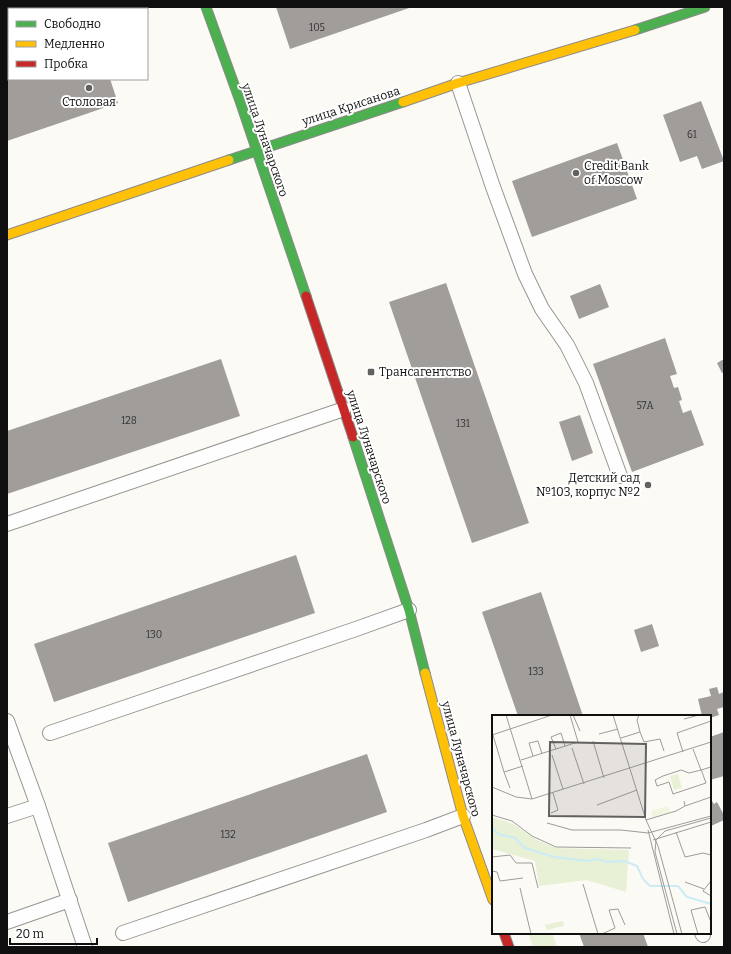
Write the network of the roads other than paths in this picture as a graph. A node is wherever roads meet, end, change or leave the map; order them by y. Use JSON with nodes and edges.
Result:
{"nodes":[{"id":1,"x":206,"y":7,"type":"edge"},
{"id":2,"x":705,"y":7,"type":"edge"},
{"id":3,"x":458,"y":83,"type":"junction"},
{"id":4,"x":256,"y":151,"type":"junction"},
{"id":5,"x":7,"y":236,"type":"edge"},
{"id":6,"x":344,"y":409,"type":"junction"},
{"id":7,"x":620,"y":476,"type":"dead end"},
{"id":8,"x":7,"y":524,"type":"edge"},
{"id":9,"x":409,"y":610,"type":"junction"},
{"id":10,"x":7,"y":721,"type":"edge"},
{"id":11,"x":50,"y":733,"type":"dead end"},
{"id":12,"x":38,"y":806,"type":"junction"},
{"id":13,"x":7,"y":816,"type":"edge"},
{"id":14,"x":463,"y":816,"type":"junction"},
{"id":15,"x":492,"y":897,"type":"edge"},
{"id":16,"x":70,"y":900,"type":"junction"},
{"id":17,"x":7,"y":922,"type":"edge"},
{"id":18,"x":123,"y":933,"type":"dead end"},
{"id":19,"x":504,"y":934,"type":"edge"},
{"id":20,"x":85,"y":947,"type":"edge"},
{"id":21,"x":509,"y":947,"type":"edge"}],
"edges":[{"from":1,"to":4,"type":"main road","name":"улица Луначарского"},
{"from":2,"to":3,"type":"main road","name":"улица Крисанова"},
{"from":3,"to":4,"type":"main road","name":"улица Крисанова"},
{"from":3,"to":7,"type":"lane"},
{"from":4,"to":5,"type":"main road","name":"улица Крисанова"},
{"from":4,"to":6,"type":"main road","name":"улица Луначарского"},
{"from":6,"to":8,"type":"lane"},
{"from":6,"to":9,"type":"main road","name":"улица Луначарского"},
{"from":9,"to":11,"type":"lane"},
{"from":9,"to":14,"type":"main road","name":"улица Луначарского"},
{"from":10,"to":12,"type":"lane"},
{"from":12,"to":13,"type":"lane"},
{"from":12,"to":16,"type":"lane"},
{"from":14,"to":15,"type":"main road","name":"улица Луначарского"},
{"from":14,"to":18,"type":"lane"},
{"from":16,"to":17,"type":"lane"},
{"from":16,"to":20,"type":"lane"},
{"from":19,"to":21,"type":"main road"}]}
